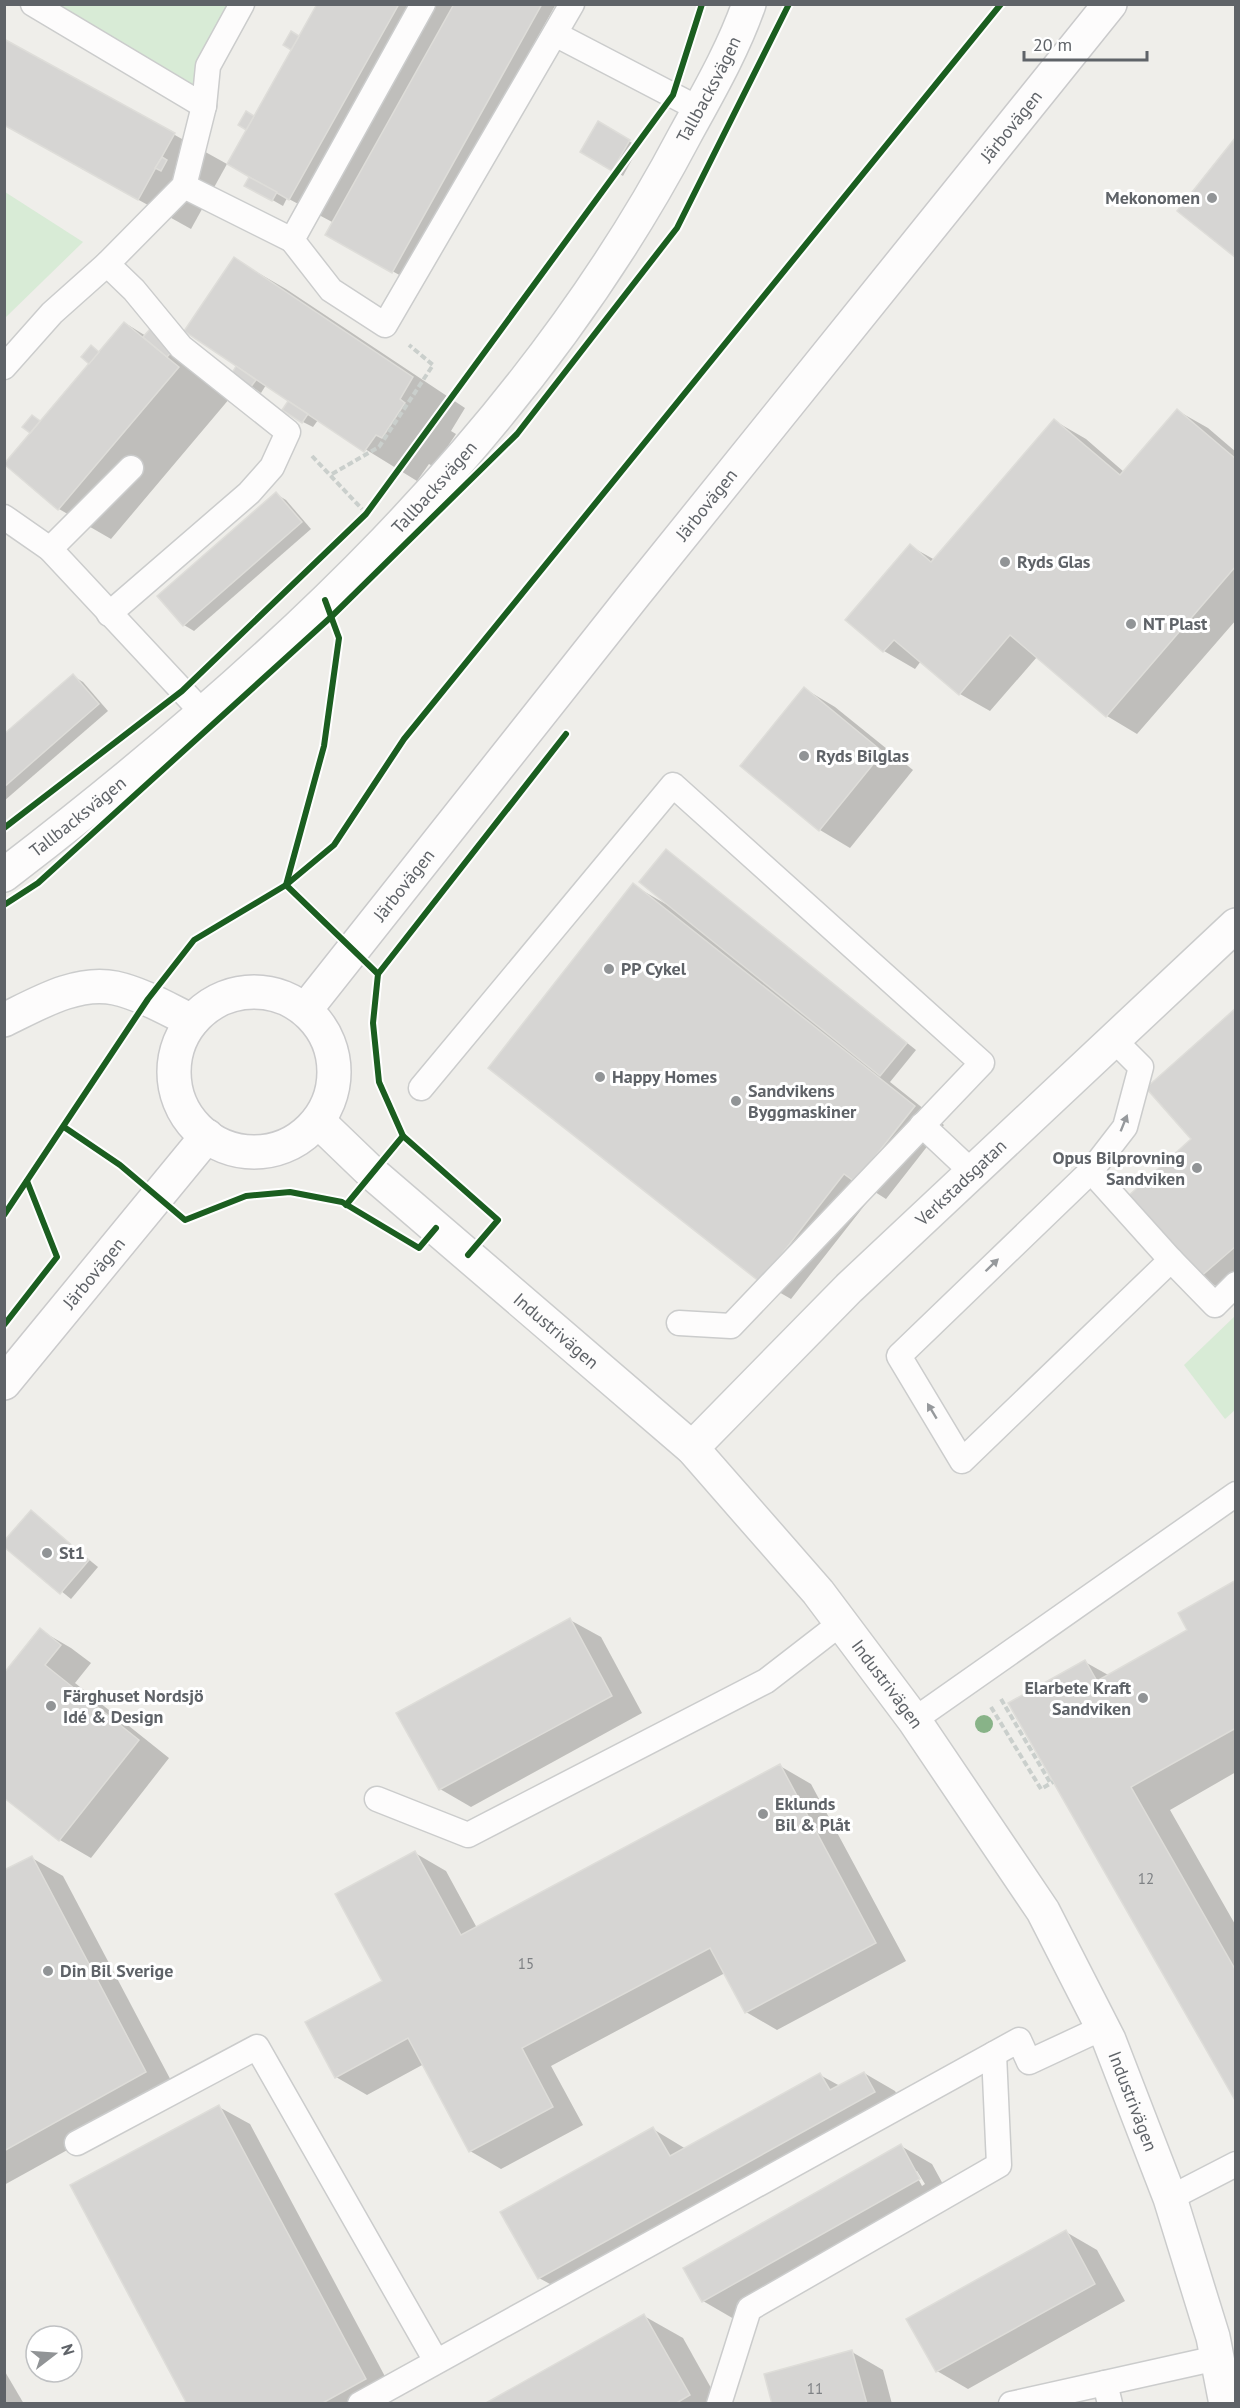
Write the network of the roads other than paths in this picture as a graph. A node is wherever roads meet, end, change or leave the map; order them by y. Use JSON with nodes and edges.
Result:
{"nodes":[{"id":1,"x":33,"y":4,"type":"edge"},
{"id":2,"x":242,"y":4,"type":"edge"},
{"id":3,"x":423,"y":4,"type":"edge"},
{"id":4,"x":572,"y":4,"type":"edge"},
{"id":5,"x":749,"y":4,"type":"edge"},
{"id":6,"x":1110,"y":4,"type":"edge"},
{"id":7,"x":555,"y":34,"type":"junction"},
{"id":8,"x":204,"y":106,"type":"junction"},
{"id":9,"x":699,"y":109,"type":"junction"},
{"id":10,"x":184,"y":186,"type":"junction"},
{"id":11,"x":292,"y":240,"type":"junction"},
{"id":12,"x":107,"y":264,"type":"junction"},
{"id":13,"x":4,"y":367,"type":"edge"},
{"id":14,"x":131,"y":468,"type":"dead end"},
{"id":15,"x":4,"y":517,"type":"edge"},
{"id":16,"x":50,"y":549,"type":"junction"},
{"id":17,"x":109,"y":614,"type":"junction"},
{"id":18,"x":204,"y":714,"type":"junction"},
{"id":19,"x":4,"y":875,"type":"edge"},
{"id":20,"x":1236,"y":925,"type":"edge"},
{"id":21,"x":306,"y":1009,"type":"junction"},
{"id":22,"x":4,"y":1020,"type":"edge"},
{"id":23,"x":192,"y":1021,"type":"junction"},
{"id":24,"x":1113,"y":1040,"type":"junction"},
{"id":25,"x":422,"y":1088,"type":"dead end"},
{"id":26,"x":319,"y":1122,"type":"junction"},
{"id":27,"x":922,"y":1125,"type":"junction"},
{"id":28,"x":207,"y":1136,"type":"junction"},
{"id":29,"x":1091,"y":1171,"type":"junction"},
{"id":30,"x":972,"y":1172,"type":"junction"},
{"id":31,"x":1171,"y":1260,"type":"junction"},
{"id":32,"x":1236,"y":1284,"type":"edge"},
{"id":33,"x":679,"y":1323,"type":"dead end"},
{"id":34,"x":4,"y":1383,"type":"edge"},
{"id":35,"x":692,"y":1448,"type":"junction"},
{"id":36,"x":1236,"y":1494,"type":"edge"},
{"id":37,"x":841,"y":1623,"type":"junction"},
{"id":38,"x":914,"y":1720,"type":"junction"},
{"id":39,"x":377,"y":1799,"type":"dead end"},
{"id":40,"x":1102,"y":2028,"type":"junction"},
{"id":41,"x":994,"y":2054,"type":"junction"},
{"id":42,"x":77,"y":2143,"type":"dead end"},
{"id":43,"x":1236,"y":2164,"type":"edge"},
{"id":44,"x":1170,"y":2198,"type":"junction"},
{"id":45,"x":1217,"y":2358,"type":"junction"},
{"id":46,"x":436,"y":2361,"type":"junction"},
{"id":47,"x":1108,"y":2393,"type":"edge"},
{"id":48,"x":360,"y":2403,"type":"edge"},
{"id":49,"x":719,"y":2403,"type":"edge"},
{"id":50,"x":1011,"y":2403,"type":"edge"},
{"id":51,"x":1226,"y":2403,"type":"edge"}],
"edges":[{"from":1,"to":8,"type":"lane"},
{"from":2,"to":8,"type":"lane"},
{"from":3,"to":11,"type":"lane"},
{"from":4,"to":7,"type":"lane"},
{"from":5,"to":9,"type":"street","name":"Tallbacksvägen"},
{"from":6,"to":21,"type":"street","name":"Järbovägen"},
{"from":7,"to":9,"type":"lane"},
{"from":7,"to":11,"type":"lane"},
{"from":8,"to":10,"type":"lane"},
{"from":9,"to":18,"type":"street","name":"Tallbacksvägen"},
{"from":10,"to":11,"type":"lane"},
{"from":10,"to":12,"type":"lane"},
{"from":12,"to":13,"type":"lane"},
{"from":12,"to":17,"type":"lane"},
{"from":14,"to":16,"type":"lane"},
{"from":15,"to":16,"type":"lane"},
{"from":16,"to":17,"type":"lane"},
{"from":17,"to":18,"type":"lane"},
{"from":18,"to":19,"type":"street","name":"Tallbacksvägen"},
{"from":20,"to":24,"type":"street","name":"Verkstadsgatan"},
{"from":21,"to":23,"type":"street"},
{"from":21,"to":26,"type":"street"},
{"from":22,"to":23,"type":"street"},
{"from":23,"to":28,"type":"street"},
{"from":29,"to":24,"type":"lane","one_way":true},
{"from":24,"to":30,"type":"street","name":"Verkstadsgatan"},
{"from":25,"to":27,"type":"lane"},
{"from":26,"to":28,"type":"street"},
{"from":26,"to":35,"type":"street","name":"Industrivägen"},
{"from":27,"to":30,"type":"lane"},
{"from":27,"to":33,"type":"lane"},
{"from":28,"to":34,"type":"street","name":"Järbovägen"},
{"from":29,"to":31,"type":"lane"},
{"from":31,"to":29,"type":"lane","one_way":true},
{"from":30,"to":35,"type":"street","name":"Verkstadsgatan"},
{"from":31,"to":32,"type":"lane"},
{"from":35,"to":37,"type":"street","name":"Industrivägen"},
{"from":36,"to":38,"type":"lane"},
{"from":37,"to":38,"type":"street","name":"Industrivägen"},
{"from":37,"to":39,"type":"lane"},
{"from":38,"to":40,"type":"street","name":"Industrivägen"},
{"from":40,"to":41,"type":"lane"},
{"from":40,"to":44,"type":"street","name":"Industrivägen"},
{"from":41,"to":46,"type":"lane"},
{"from":41,"to":49,"type":"lane"},
{"from":42,"to":46,"type":"lane"},
{"from":43,"to":44,"type":"lane"},
{"from":44,"to":45,"type":"street","name":"Industrivägen"},
{"from":45,"to":47,"type":"lane"},
{"from":45,"to":51,"type":"street","name":"Industrivägen"},
{"from":46,"to":48,"type":"lane"},
{"from":47,"to":50,"type":"lane"}]}
